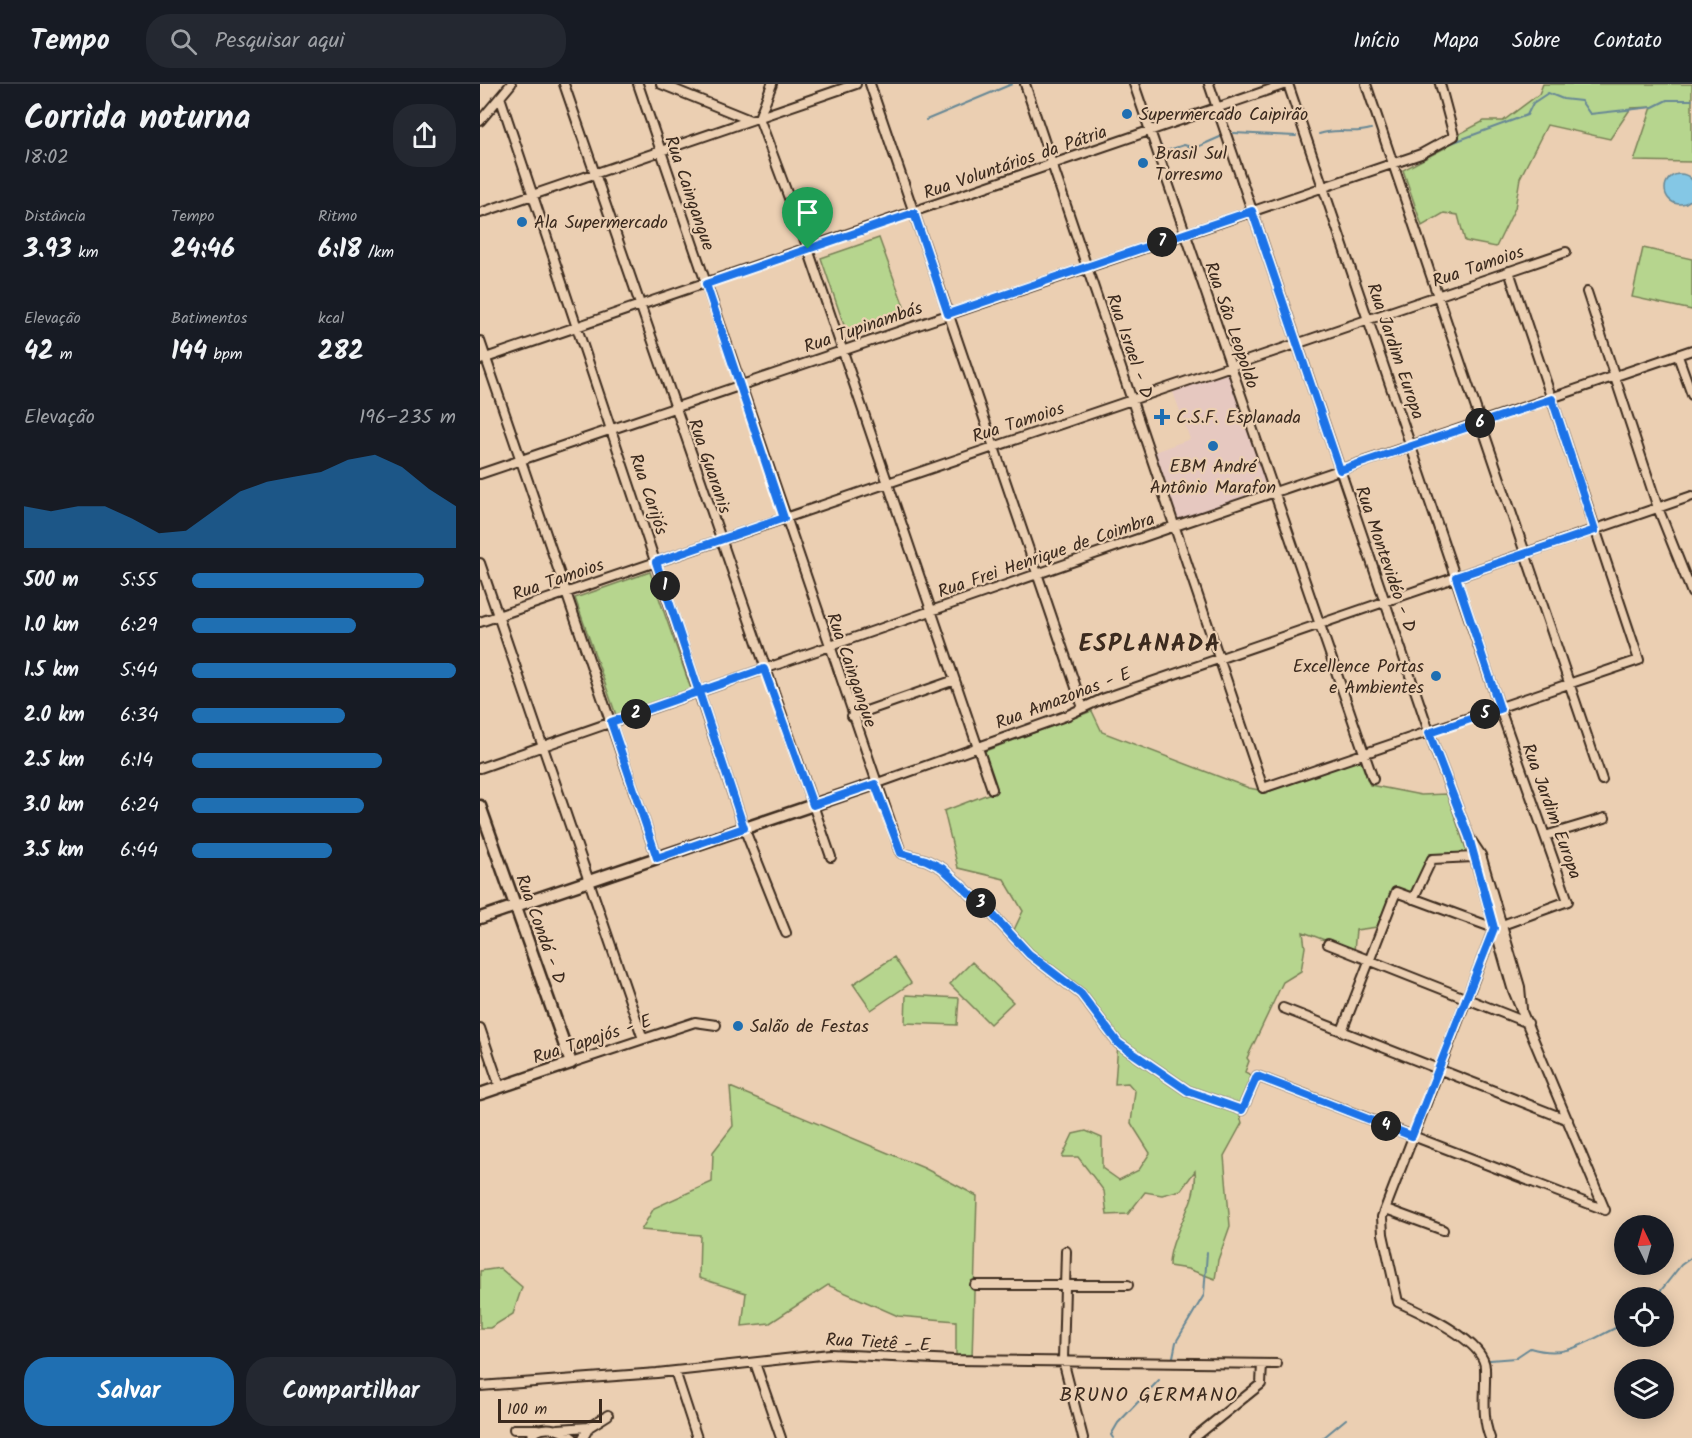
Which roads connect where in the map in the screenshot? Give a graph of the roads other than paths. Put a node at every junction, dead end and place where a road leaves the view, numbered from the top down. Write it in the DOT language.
graph roads {
  1 [pos="511,84"];
  2 [pos="564,84"];
  3 [pos="638,84"];
  4 [pos="661,84"];
  5 [pos="772,84"];
  6 [pos="856,84"];
  7 [pos="870,84"];
  8 [pos="1025,84"];
  9 [pos="1134,84"];
  10 [pos="1209,84"];
  11 [pos="1287,84"];
  12 [pos="1366,84"];
  13 [pos="1440,84"];
  14 [pos="500,97"];
  15 [pos="1217,108"];
  16 [pos="759,117"];
  17 [pos="480,120"];
  18 [pos="750,120"];
  19 [pos="1150,131"];
  20 [pos="660,151"];
  21 [pos="1393,163"];
  22 [pos="1053,165"];
  23 [pos="594,174"];
  24 [pos="1324,187"];
  25 [pos="533,195"];
  26 [pos="1252,211"];
  27 [pos="480,213"];
  28 [pos="914,213"];
  29 [pos="1185,234"];
  30 [pos="808,249"];
  31 [pos="1566,252"];
  32 [pos="1087,267"];
  33 [pos="1509,271"];
  34 [pos="706,284"];
  35 [pos="1587,292"];
  36 [pos="1438,296"];
  37 [pos="640,306"];
  38 [pos="948,314"];
  39 [pos="1369,319"];
  40 [pos="577,327"];
  41 [pos="480,342"];
  42 [pos="1297,344"];
  43 [pos="842,350"];
  44 [pos="1692,350"];
  45 [pos="1678,356"];
  46 [pos="483,359"];
  47 [pos="1231,367"];
  48 [pos="1616,377"];
  49 [pos="740,385"];
  50 [pos="1692,395"];
  51 [pos="1552,399"];
  52 [pos="1133,400"];
  53 [pos="675,407"];
  54 [pos="1481,423"];
  55 [pos="611,429"];
  56 [pos="993,446"];
  57 [pos="1412,446"];
  58 [pos="520,459"];
  59 [pos="1340,470"];
  60 [pos="480,474"];
  61 [pos="888,482"];
  62 [pos="1274,493"];
  63 [pos="1692,496"];
  64 [pos="1658,508"];
  65 [pos="784,518"];
  66 [pos="1175,526"];
  67 [pos="1595,530"];
  68 [pos="720,540"];
  69 [pos="1525,553"];
  70 [pos="656,562"];
  71 [pos="480,563"];
  72 [pos="1037,574"];
  73 [pos="1456,577"];
  74 [pos="566,592"];
  75 [pos="1691,594"];
  76 [pos="1384,602"];
  77 [pos="932,611"];
  78 [pos="498,616"];
  79 [pos="480,622"];
  80 [pos="1319,624"];
  81 [pos="829,646"];
  82 [pos="1220,658"];
  83 [pos="764,669"];
  84 [pos="955,680"];
  85 [pos="1570,685"];
  86 [pos="700,692"];
  87 [pos="1083,708"];
  88 [pos="1500,709"];
  89 [pos="852,716"];
  90 [pos="611,722"];
  91 [pos="1429,733"];
  92 [pos="543,746"];
  93 [pos="978,747"];
  94 [pos="1364,755"];
  95 [pos="480,768"];
  96 [pos="1373,779"];
  97 [pos="1602,780"];
  98 [pos="875,784"];
  99 [pos="992,789"];
  100 [pos="813,805"];
  101 [pos="480,806"];
  102 [pos="1605,818"];
  103 [pos="744,828"];
  104 [pos="1545,836"];
  105 [pos="1469,837"];
  106 [pos="831,856"];
  107 [pos="1473,857"];
  108 [pos="657,858"];
  109 [pos="589,881"];
  110 [pos="1413,898"];
  111 [pos="515,906"];
  112 [pos="480,918"];
  113 [pos="1497,926"];
  114 [pos="786,933"];
  115 [pos="1328,944"];
  116 [pos="1370,961"];
  117 [pos="1466,998"];
  118 [pos="1283,1008"];
  119 [pos="1528,1023"];
  120 [pos="716,1025"];
  121 [pos="480,1028"];
  122 [pos="1342,1031"];
  123 [pos="643,1039"];
  124 [pos="571,1063"];
  125 [pos="1438,1069"];
  126 [pos="500,1087"];
  127 [pos="480,1094"];
  128 [pos="1568,1120"];
  129 [pos="1412,1136"];
  130 [pos="1384,1213"];
  131 [pos="1443,1230"];
  132 [pos="1066,1251"];
  133 [pos="975,1285"];
  134 [pos="1128,1285"];
  135 [pos="1065,1286"];
  136 [pos="1064,1360"];
  137 [pos="755,1363"];
  138 [pos="1262,1364"];
  139 [pos="1277,1364"];
  140 [pos="675,1371"];
  141 [pos="480,1386"];
  142 [pos="608,1415"];
  143 [pos="590,1427"];
  144 [pos="541,1429"];
  145 [pos="558,1429"];
  146 [pos="520,1438"];
  147 [pos="530,1438"];
  148 [pos="573,1438"];
  149 [pos="583,1438"];
  150 [pos="697,1438"];
  151 [pos="781,1438"];
  152 [pos="1083,1438"];
  153 [pos="1194,1438"];
  154 [pos="1490,1438"];
  1 -- 14 [label="street"];
  2 -- 23 [label="street, Rua Guaranis"];
  3 -- 20 [label="street, Rua Caingangue"];
  4 -- 18 [label="street"];
  5 -- 16 [label="street"];
  6 -- 16 [label="street"];
  7 -- 28 [label="street"];
  8 -- 22 [label="street, Rua Israel - D"];
  9 -- 19 [label="street, Rua São Leopoldo"];
  10 -- 15 [label="street, Rua Montevidéo - D"];
  11 -- 15 [label="street, Rua Voluntários da Pátria"];
  11 -- 24 [label="street, Rua Jardim Europa"];
  12 -- 21 [label="street"];
  13 -- 21 [label="street, Rua Tupinambás"];
  14 -- 17 [label="street"];
  14 -- 25 [label="street, Rua Carijós"];
  15 -- 19 [label="street, Rua Voluntários da Pátria"];
  15 -- 26 [label="street, Rua Montevidéo - D"];
  16 -- 18 [label="street"];
  16 -- 30 [label="street"];
  18 -- 20 [label="street"];
  19 -- 22 [label="street, Rua Voluntários da Pátria"];
  19 -- 29 [label="street, Rua São Leopoldo"];
  20 -- 23 [label="street"];
  20 -- 34 [label="street, Rua Caingangue"];
  21 -- 24 [label="street, Rua Tupinambás"];
  21 -- 36 [label="street"];
  22 -- 28 [label="street, Rua Voluntários da Pátria"];
  22 -- 32 [label="street, Rua Israel - D"];
  23 -- 25 [label="street"];
  23 -- 37 [label="street, Rua Guaranis"];
  24 -- 26 [label="street, Rua Tupinambás"];
  24 -- 39 [label="street, Rua Jardim Europa"];
  25 -- 27 [label="street"];
  25 -- 40 [label="street, Rua Carijós"];
  26 -- 29 [label="street, Rua Tupinambás"];
  26 -- 42 [label="street, Rua Montevidéo - D"];
  28 -- 30 [label="street, Rua Voluntários da Pátria"];
  28 -- 38 [label="street"];
  29 -- 32 [label="street, Rua Tupinambás"];
  29 -- 47 [label="street, Rua São Leopoldo"];
  30 -- 34 [label="street, Rua Voluntários da Pátria"];
  30 -- 43 [label="street"];
  31 -- 33 [label="street, Rua Tamoios"];
  32 -- 38 [label="street, Rua Tupinambás"];
  32 -- 52 [label="street, Rua Israel - D"];
  33 -- 36 [label="street, Rua Tamoios"];
  33 -- 51 [label="street"];
  34 -- 37 [label="street, Rua Voluntários da Pátria"];
  34 -- 49 [label="street, Rua Caingangue"];
  35 -- 48 [label="street"];
  36 -- 39 [label="street, Rua Tamoios"];
  36 -- 54 [label="street"];
  37 -- 40 [label="street, Rua Voluntários da Pátria"];
  37 -- 53 [label="street, Rua Guaranis"];
  38 -- 43 [label="street, Rua Tupinambás"];
  38 -- 56 [label="street"];
  39 -- 42 [label="street, Rua Tamoios"];
  39 -- 57 [label="street, Rua Jardim Europa"];
  40 -- 46 [label="street, Rua Voluntários da Pátria"];
  40 -- 55 [label="street, Rua Carijós"];
  41 -- 46 [label="street"];
  42 -- 47 [label="street, Rua Tamoios"];
  42 -- 59 [label="street, Rua Montevidéo - D"];
  43 -- 49 [label="street, Rua Tupinambás"];
  43 -- 61 [label="street"];
  44 -- 45 [label="street, Rua Frei Henrique de Coimbra"];
  45 -- 48 [label="street, Rua Frei Henrique de Coimbra"];
  45 -- 50 [label="street"];
  46 -- 58 [label="street"];
  47 -- 52 [label="street, Rua Tamoios"];
  47 -- 62 [label="street, Rua São Leopoldo"];
  48 -- 51 [label="street, Rua Frei Henrique de Coimbra"];
  48 -- 64 [label="street"];
  49 -- 53 [label="street, Rua Tupinambás"];
  49 -- 65 [label="street, Rua Caingangue"];
  51 -- 54 [label="street, Rua Frei Henrique de Coimbra"];
  51 -- 67 [label="street"];
  52 -- 56 [label="street, Rua Tamoios"];
  52 -- 66 [label="street, Rua Israel - D"];
  53 -- 55 [label="street, Rua Tupinambás"];
  53 -- 68 [label="street, Rua Guaranis"];
  54 -- 57 [label="street, Rua Frei Henrique de Coimbra"];
  54 -- 69 [label="street"];
  55 -- 58 [label="street, Rua Tupinambás"];
  55 -- 70 [label="street, Rua Carijós"];
  56 -- 61 [label="street, Rua Tamoios"];
  56 -- 72 [label="street"];
  57 -- 59 [label="street, Rua Frei Henrique de Coimbra"];
  57 -- 73 [label="street, Rua Jardim Europa"];
  58 -- 60 [label="street, Rua Tupinambás"];
  58 -- 74 [label="street"];
  59 -- 62 [label="street, Rua Frei Henrique de Coimbra"];
  59 -- 76 [label="street, Rua Montevidéo - D"];
  61 -- 65 [label="street, Rua Tamoios"];
  61 -- 77 [label="street"];
  62 -- 66 [label="street, Rua Frei Henrique de Coimbra"];
  62 -- 80 [label="street, Rua São Leopoldo"];
  63 -- 64 [label="street, Rua Amazonas - E"];
  64 -- 67 [label="street, Rua Amazonas - E"];
  64 -- 75 [label="street"];
  65 -- 68 [label="street, Rua Tamoios"];
  65 -- 81 [label="street, Rua Caingangue"];
  66 -- 72 [label="street, Rua Frei Henrique de Coimbra"];
  66 -- 82 [label="street, Rua Israel - D"];
  67 -- 69 [label="street, Rua Amazonas - E"];
  67 -- 85 [label="street"];
  68 -- 70 [label="street, Rua Tamoios"];
  68 -- 83 [label="street, Rua Guaranis"];
  69 -- 73 [label="street, Rua Amazonas - E"];
  69 -- 85 [label="street"];
  70 -- 74 [label="street, Rua Tamoios"];
  70 -- 86 [label="street, Rua Carijós"];
  71 -- 78 [label="street"];
  72 -- 77 [label="street, Rua Frei Henrique de Coimbra"];
  72 -- 87 [label="street"];
  73 -- 76 [label="street, Rua Amazonas - E"];
  73 -- 88 [label="street, Rua Jardim Europa"];
  74 -- 78 [label="street, Rua Tamoios"];
  74 -- 90 [label="street"];
  76 -- 80 [label="street, Rua Amazonas - E"];
  76 -- 91 [label="street, Rua Montevidéo - D"];
  77 -- 81 [label="street, Rua Frei Henrique de Coimbra"];
  77 -- 84 [label="street"];
  78 -- 79 [label="street, Rua Tamoios"];
  78 -- 92 [label="street"];
  80 -- 82 [label="street, Rua Amazonas - E"];
  80 -- 94 [label="street, Rua São Leopoldo"];
  81 -- 83 [label="street, Rua Frei Henrique de Coimbra"];
  81 -- 89 [label="street, Rua Caingangue"];
  82 -- 87 [label="street, Rua Amazonas - E"];
  82 -- 94 [label="street, Rua Israel - D"];
  83 -- 86 [label="street, Rua Frei Henrique de Coimbra"];
  83 -- 100 [label="street, Rua Guaranis"];
  84 -- 89 [label="street"];
  84 -- 93 [label="street"];
  85 -- 88 [label="street"];
  85 -- 97 [label="street"];
  86 -- 90 [label="street, Rua Frei Henrique de Coimbra"];
  86 -- 103 [label="street, Rua Carijós"];
  87 -- 93 [label="street, Rua Amazonas - E"];
  88 -- 91 [label="street"];
  88 -- 104 [label="street, Rua Jardim Europa"];
  89 -- 98 [label="street, Rua Caingangue"];
  90 -- 92 [label="street, Rua Frei Henrique de Coimbra"];
  90 -- 108 [label="street"];
  91 -- 94 [label="street"];
  91 -- 105 [label="street, Rua Montevidéo - D"];
  92 -- 95 [label="street, Rua Frei Henrique de Coimbra"];
  92 -- 109 [label="street"];
  93 -- 98 [label="street, Rua Amazonas - E"];
  93 -- 99 [label="street"];
  94 -- 96 [label="street, Rua São Leopoldo"];
  98 -- 100 [label="street, Rua Amazonas - E"];
  98 -- 129 [label="street, Rua Caingangue"];
  100 -- 103 [label="street, Rua Amazonas - E"];
  100 -- 106 [label="street, Rua Guaranis"];
  101 -- 111 [label="street, Rua Condá - D"];
  102 -- 104 [label="street"];
  103 -- 108 [label="street, Rua Amazonas - E"];
  103 -- 114 [label="street, Rua Carijós"];
  104 -- 113 [label="street, Rua Jardim Europa"];
  105 -- 107 [label="street, Rua Montevidéo - D"];
  105 -- 113 [label="street, Rua Montevidéo - D"];
  107 -- 110 [label="street"];
  107 -- 113 [label="street, Rua Montevidéo - D"];
  108 -- 109 [label="street, Rua Amazonas - E"];
  109 -- 111 [label="street, Rua Amazonas - E"];
  109 -- 123 [label="street"];
  110 -- 113 [label="street"];
  110 -- 116 [label="street"];
  111 -- 112 [label="street, Rua Amazonas - E"];
  111 -- 124 [label="street, Rua Condá - D"];
  113 -- 117 [label="street"];
  113 -- 119 [label="street, Rua Montevidéo - D"];
  115 -- 116 [label="street"];
  116 -- 117 [label="street"];
  116 -- 122 [label="street"];
  117 -- 119 [label="street"];
  117 -- 125 [label="street"];
  118 -- 122 [label="street"];
  119 -- 128 [label="street, Rua Montevidéo - D"];
  120 -- 123 [label="street, Rua Tapajós - E"];
  121 -- 126 [label="street"];
  122 -- 125 [label="street"];
  123 -- 124 [label="street, Rua Tapajós - E"];
  124 -- 126 [label="street, Rua Tapajós - E"];
  125 -- 128 [label="street"];
  125 -- 129 [label="street"];
  126 -- 127 [label="street, Rua Tapajós - E"];
  128 -- 129 [label="street, Rua Montevidéo - D"];
  129 -- 130 [label="street"];
  130 -- 131 [label="street"];
  130 -- 154 [label="street"];
  132 -- 135 [label="street"];
  133 -- 135 [label="street"];
  134 -- 135 [label="street"];
  135 -- 136 [label="street"];
  136 -- 137 [label="street, Rua Tietê - E"];
  136 -- 138 [label="street, Rua Tietê - E"];
  136 -- 152 [label="street"];
  137 -- 140 [label="street, Rua Tietê - E"];
  137 -- 151 [label="street"];
  138 -- 139 [label="street, Rua Tietê - E"];
  138 -- 153 [label="street"];
  140 -- 141 [label="street, Rua Tietê - E"];
  140 -- 150 [label="street"];
  142 -- 143 [label="street"];
  143 -- 145 [label="street"];
  143 -- 149 [label="street"];
  144 -- 145 [label="street"];
  144 -- 146 [label="street"];
  144 -- 147 [label="street"];
  145 -- 148 [label="street"];
}
